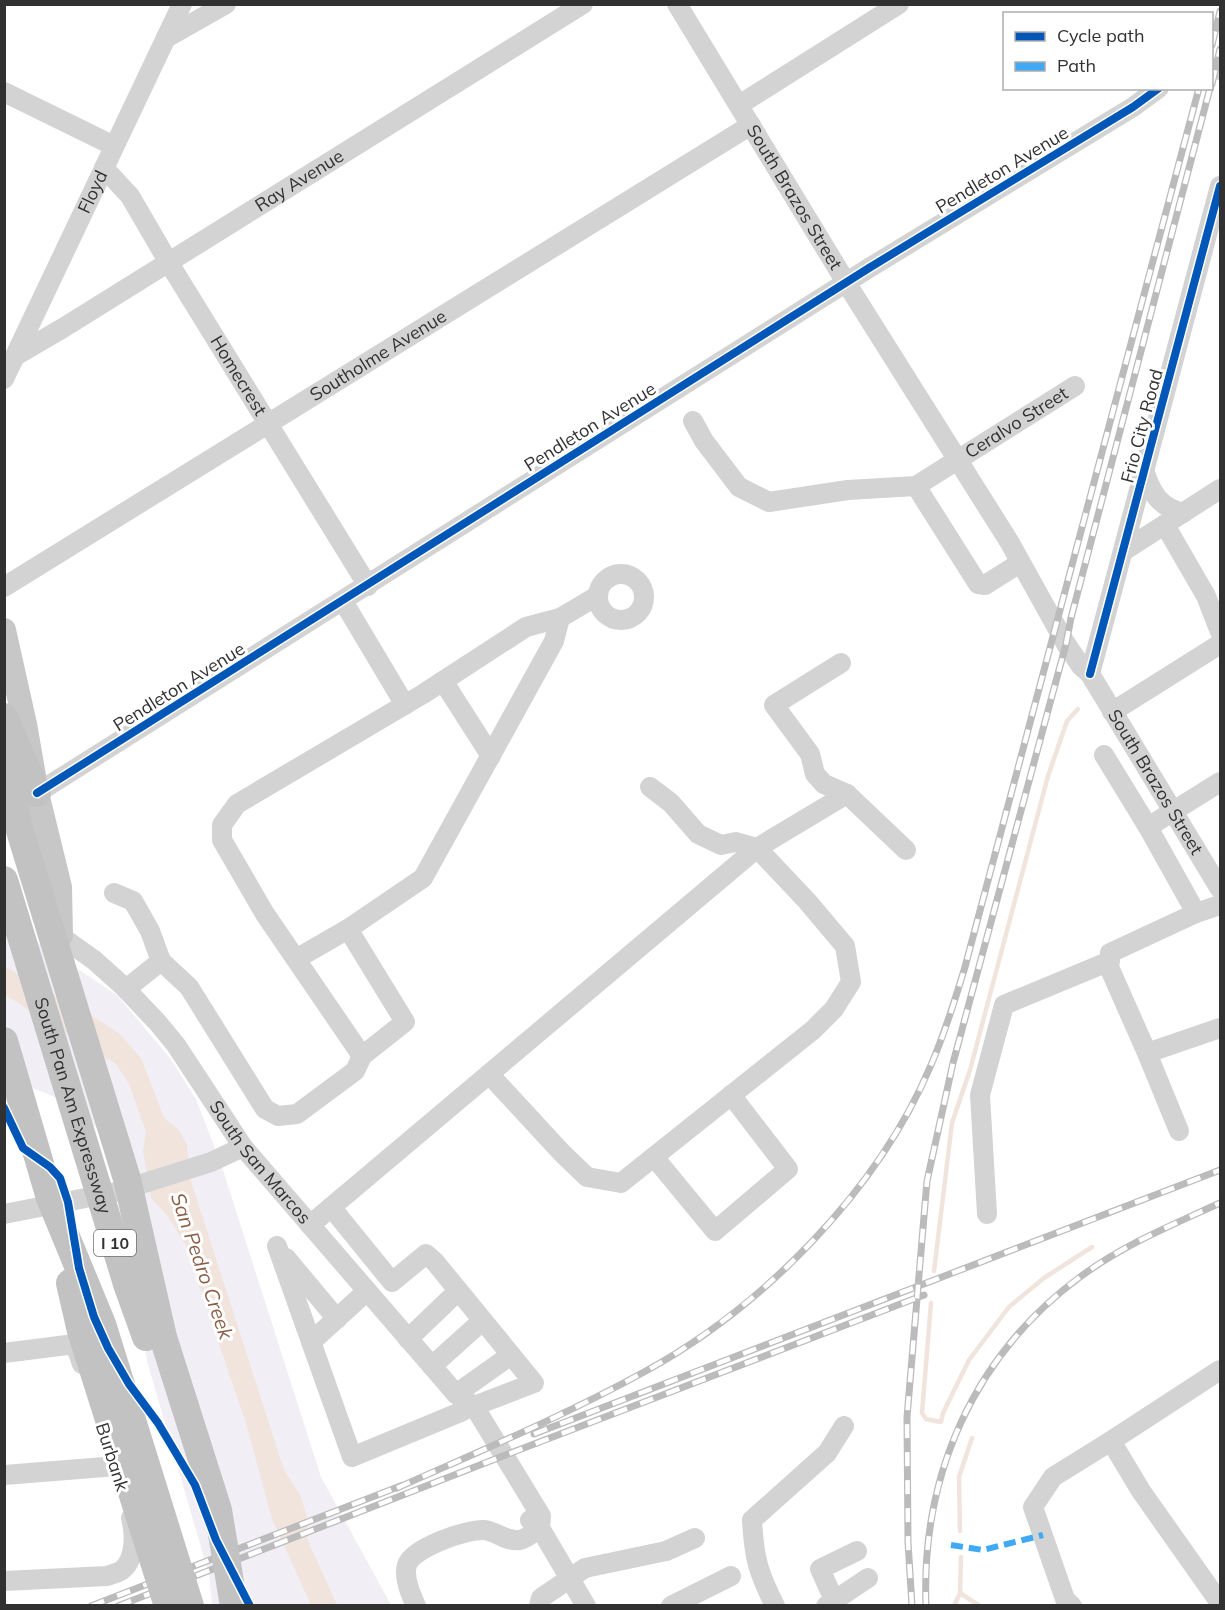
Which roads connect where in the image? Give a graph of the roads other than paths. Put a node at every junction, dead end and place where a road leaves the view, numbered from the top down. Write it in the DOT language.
graph roads {
  1 [pos="182,4"];
  2 [pos="226,4"];
  3 [pos="583,4"];
  4 [pos="677,4"];
  5 [pos="899,4"];
  6 [pos="166,38"];
  7 [pos="1156,90"];
  8 [pos="1172,90"];
  9 [pos="4,92"];
  10 [pos="739,105"];
  11 [pos="1133,107"];
  12 [pos="751,125"];
  13 [pos="114,146"];
  14 [pos="104,168"];
  15 [pos="1221,186"];
  16 [pos="169,263"];
  17 [pos="847,284"];
  18 [pos="15,356"];
  19 [pos="4,379"];
  20 [pos="1076,386"];
  21 [pos="693,420"];
  22 [pos="267,423"];
  23 [pos="958,461"];
  24 [pos="1145,473"];
  25 [pos="916,486"];
  26 [pos="1221,489"];
  27 [pos="1183,513"];
  28 [pos="1165,525"];
  29 [pos="1010,543"];
  30 [pos="1125,550"];
  31 [pos="1020,563"];
  32 [pos="368,586"];
  33 [pos="4,587"];
  34 [pos="597,596"];
  35 [pos="343,601"];
  36 [pos="560,618"];
  37 [pos="4,630"];
  38 [pos="1221,632"];
  39 [pos="1221,644"];
  40 [pos="842,663"];
  41 [pos="1090,674"];
  42 [pos="443,681"];
  43 [pos="405,705"];
  44 [pos="1112,712"];
  45 [pos="4,717"];
  46 [pos="1104,754"];
  47 [pos="490,756"];
  48 [pos="4,763"];
  49 [pos="1221,782"];
  50 [pos="650,787"];
  51 [pos="37,793"];
  52 [pos="847,794"];
  53 [pos="1173,812"];
  54 [pos="1148,827"];
  55 [pos="757,848"];
  56 [pos="906,850"];
  57 [pos="4,880"];
  58 [pos="1221,889"];
  59 [pos="114,893"];
  60 [pos="4,898"];
  61 [pos="1221,905"];
  62 [pos="1196,913"];
  63 [pos="348,929"];
  64 [pos="61,936"];
  65 [pos="296,959"];
  66 [pos="161,961"];
  67 [pos="1110,961"];
  68 [pos="126,989"];
  69 [pos="1221,1028"];
  70 [pos="4,1041"];
  71 [pos="1147,1053"];
  72 [pos="362,1056"];
  73 [pos="489,1074"];
  74 [pos="731,1095"];
  75 [pos="4,1101"];
  76 [pos="1179,1131"];
  77 [pos="234,1152"];
  78 [pos="654,1157"];
  79 [pos="48,1190"];
  80 [pos="331,1207"];
  81 [pos="4,1214"];
  82 [pos="987,1214"];
  83 [pos="310,1225"];
  84 [pos="367,1291"];
  85 [pos="458,1291"];
  86 [pos="337,1319"];
  87 [pos="483,1321"];
  88 [pos="408,1339"];
  89 [pos="311,1342"];
  90 [pos="4,1353"];
  91 [pos="511,1355"];
  92 [pos="432,1366"];
  93 [pos="1221,1370"];
  94 [pos="464,1404"];
  95 [pos="844,1426"];
  96 [pos="1111,1441"];
  97 [pos="117,1466"];
  98 [pos="4,1475"];
  99 [pos="133,1494"];
  100 [pos="540,1528"];
  101 [pos="695,1538"];
  102 [pos="857,1551"];
  103 [pos="731,1576"];
  104 [pos="868,1578"];
  105 [pos="570,1579"];
  106 [pos="4,1581"];
  107 [pos="1219,1597"];
  108 [pos="830,1603"];
  109 [pos="160,1605"];
  110 [pos="168,1605"];
  111 [pos="190,1605"];
  112 [pos="232,1605"];
  113 [pos="416,1605"];
  114 [pos="539,1605"];
  115 [pos="586,1605"];
  116 [pos="670,1605"];
  117 [pos="776,1605"];
  118 [pos="1072,1605"];
  1 -- 6 [label="street, Floyd"];
  2 -- 6 [label="street"];
  3 -- 16 [label="street, Ray Avenue"];
  4 -- 10 [label="street, South Brazos Street"];
  5 -- 10 [label="street"];
  6 -- 13 [label="street, Floyd"];
  7 -- 11 [label="street, Pendleton Avenue"];
  8 -- 11 [label="street, Pendleton Avenue"];
  9 -- 13 [label="street"];
  10 -- 12 [label="street, South Brazos Street"];
  11 -- 17 [label="street, Pendleton Avenue"];
  12 -- 17 [label="street, South Brazos Street"];
  12 -- 22 [label="street, Southolme Avenue"];
  13 -- 14 [label="street, Floyd"];
  14 -- 16 [label="street, Homecrest"];
  14 -- 18 [label="street, Floyd"];
  15 -- 24 [label="street, Frio City Road"];
  16 -- 18 [label="street, Ray Avenue"];
  16 -- 22 [label="street, Homecrest"];
  17 -- 23 [label="street, South Brazos Street"];
  17 -- 32 [label="street, Pendleton Avenue"];
  18 -- 19 [label="street, Floyd"];
  20 -- 23 [label="street, Ceralvo Street"];
  21 -- 25 [label="street"];
  22 -- 32 [label="street, Homecrest"];
  22 -- 33 [label="street, Southolme Avenue"];
  23 -- 25 [label="street, Ceralvo Street"];
  23 -- 29 [label="street, South Brazos Street"];
  24 -- 27 [label="street"];
  24 -- 30 [label="street, Frio City Road"];
  25 -- 31 [label="street"];
  26 -- 27 [label="street"];
  27 -- 28 [label="street"];
  28 -- 30 [label="street"];
  28 -- 38 [label="street"];
  29 -- 31 [label="street, South Brazos Street"];
  29 -- 41 [label="street, South Brazos Street"];
  30 -- 41 [label="street, Frio City Road"];
  31 -- 41 [label="street, South Brazos Street"];
  32 -- 35 [label="street, Pendleton Avenue"];
  34 -- 36 [label="street"];
  35 -- 43 [label="street"];
  35 -- 51 [label="street, Pendleton Avenue"];
  36 -- 42 [label="street"];
  36 -- 47 [label="street"];
  37 -- 51 [label="main road"];
  39 -- 44 [label="street"];
  40 -- 52 [label="street"];
  41 -- 44 [label="street, South Brazos Street"];
  42 -- 43 [label="street"];
  42 -- 47 [label="street"];
  43 -- 65 [label="street"];
  44 -- 53 [label="street, South Brazos Street"];
  45 -- 51 [label="highway"];
  46 -- 54 [label="street"];
  47 -- 63 [label="street"];
  48 -- 112 [label="highway, bridge"];
  49 -- 53 [label="street"];
  50 -- 55 [label="street"];
  51 -- 64 [label="main road"];
  52 -- 55 [label="street"];
  52 -- 56 [label="street"];
  53 -- 54 [label="street"];
  53 -- 58 [label="street, South Brazos Street"];
  54 -- 62 [label="street"];
  55 -- 73 [label="street"];
  55 -- 74 [label="street"];
  57 -- 112 [label="highway, South Pan Am Expressway / I 10, bridge"];
  59 -- 66 [label="street"];
  60 -- 64 [label="street, South San Marcos"];
  61 -- 62 [label="street"];
  62 -- 67 [label="street"];
  63 -- 65 [label="street"];
  63 -- 72 [label="street"];
  64 -- 68 [label="street, South San Marcos"];
  65 -- 72 [label="street"];
  66 -- 68 [label="street"];
  66 -- 72 [label="street"];
  67 -- 71 [label="street"];
  67 -- 82 [label="street"];
  68 -- 77 [label="street, South San Marcos"];
  69 -- 71 [label="street"];
  70 -- 79 [label="highway"];
  71 -- 76 [label="street"];
  73 -- 78 [label="street"];
  73 -- 80 [label="street"];
  74 -- 78 [label="street"];
  74 -- 78 [label="street"];
  75 -- 79 [label="highway"];
  77 -- 81 [label="street"];
  77 -- 83 [label="street, South San Marcos"];
  79 -- 99 [label="highway, bridge"];
  79 -- 111 [label="highway, bridge"];
  80 -- 83 [label="street"];
  80 -- 85 [label="street"];
  83 -- 84 [label="street, South San Marcos"];
  84 -- 86 [label="street"];
  84 -- 88 [label="street, South San Marcos"];
  85 -- 87 [label="street"];
  85 -- 88 [label="street"];
  86 -- 89 [label="street"];
  86 -- 89 [label="street"];
  87 -- 91 [label="street"];
  87 -- 92 [label="street"];
  88 -- 92 [label="street, South San Marcos"];
  89 -- 94 [label="street"];
  90 -- 97 [label="street, Burbank"];
  91 -- 94 [label="street"];
  91 -- 94 [label="street"];
  92 -- 94 [label="street, South San Marcos"];
  93 -- 96 [label="street"];
  94 -- 100 [label="street, South San Marcos"];
  95 -- 117 [label="street"];
  96 -- 107 [label="street"];
  96 -- 118 [label="street"];
  97 -- 98 [label="street"];
  97 -- 106 [label="street, Burbank"];
  99 -- 109 [label="highway, bridge"];
  99 -- 110 [label="highway, bridge"];
  100 -- 105 [label="street, South San Marcos"];
  100 -- 113 [label="street"];
  101 -- 105 [label="street"];
  102 -- 108 [label="street"];
  103 -- 116 [label="street"];
  104 -- 108 [label="street"];
  105 -- 114 [label="street"];
  105 -- 115 [label="street, South San Marcos"];
}
